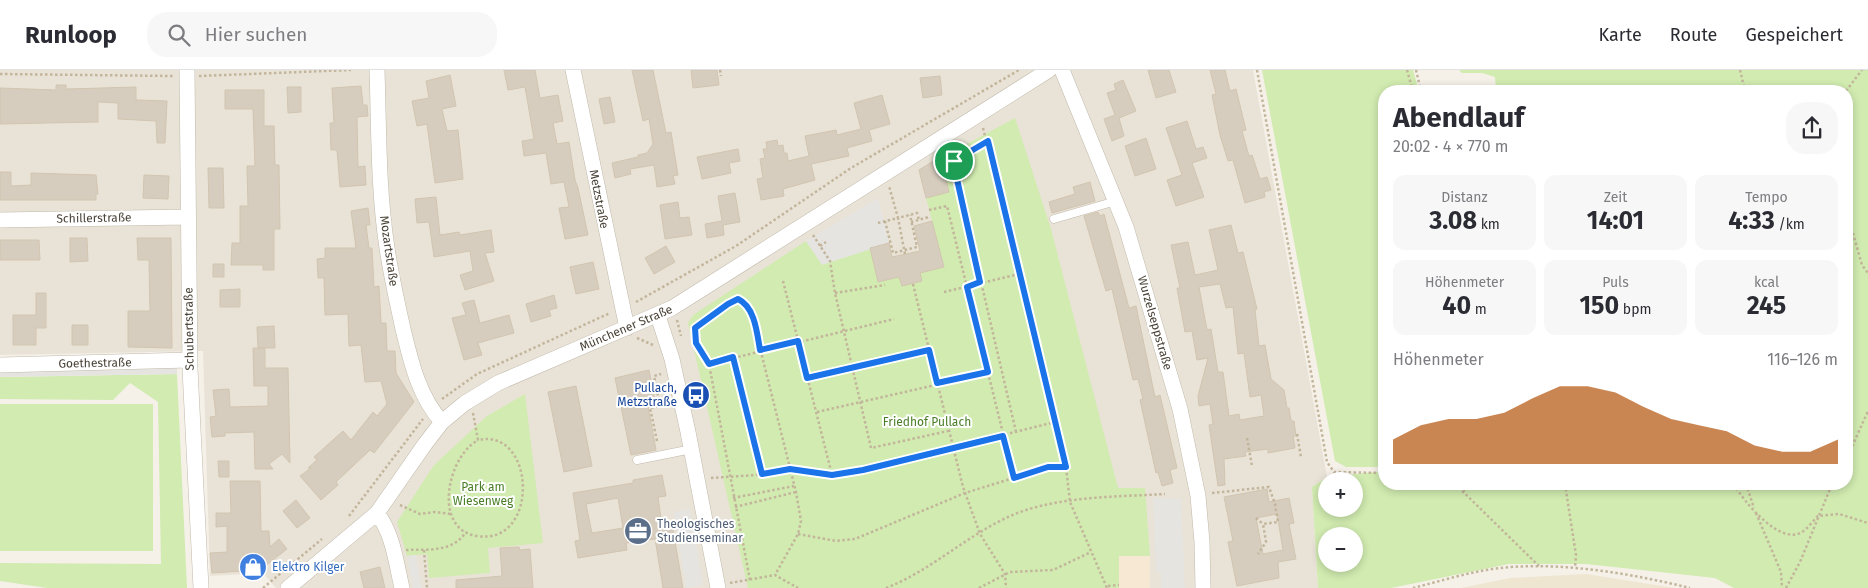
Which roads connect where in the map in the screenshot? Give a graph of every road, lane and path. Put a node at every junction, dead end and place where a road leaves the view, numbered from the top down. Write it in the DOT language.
graph roads {
  1 [pos="188,70"];
  2 [pos="376,70"];
  3 [pos="573,70"];
  4 [pos="720,70"];
  5 [pos="1048,70"];
  6 [pos="1062,70"];
  7 [pos="1257,70"];
  8 [pos="1407,70"];
  9 [pos="1416,70"];
  10 [pos="1740,70"];
  11 [pos="1862,70"];
  12 [pos="721,76"];
  13 [pos="1411,85"];
  14 [pos="1420,85"];
  15 [pos="1744,85"];
  16 [pos="1851,85"];
  17 [pos="981,124"];
  18 [pos="988,141"];
  19 [pos="888,184"];
  20 [pos="1116,201"];
  21 [pos="929,210"];
  22 [pos="910,215"];
  23 [pos="188,217"];
  24 [pos="928,217"];
  25 [pos="898,218"];
  26 [pos="1054,219"];
  27 [pos="0,220"];
  28 [pos="919,220"];
  29 [pos="885,221"];
  30 [pos="911,222"];
  31 [pos="878,223"];
  32 [pos="811,232"];
  33 [pos="1853,233"];
  34 [pos="826,242"];
  35 [pos="820,246"];
  36 [pos="904,250"];
  37 [pos="905,254"];
  38 [pos="1868,273"];
  39 [pos="1019,274"];
  40 [pos="783,281"];
  41 [pos="980,282"];
  42 [pos="913,284"];
  43 [pos="885,285"];
  44 [pos="967,287"];
  45 [pos="944,292"];
  46 [pos="835,293"];
  47 [pos="658,316"];
  48 [pos="894,319"];
  49 [pos="627,328"];
  50 [pos="844,330"];
  51 [pos="798,341"];
  52 [pos="760,350"];
  53 [pos="929,350"];
  54 [pos="733,357"];
  55 [pos="189,360"];
  56 [pos="709,364"];
  57 [pos="0,365"];
  58 [pos="852,368"];
  59 [pos="675,370"];
  60 [pos="988,372"];
  61 [pos="807,378"];
  62 [pos="937,383"];
  63 [pos="861,402"];
  64 [pos="479,409"];
  65 [pos="1868,411"];
  66 [pos="816,412"];
  67 [pos="473,413"];
  68 [pos="466,419"];
  69 [pos="442,422"];
  70 [pos="1055,422"];
  71 [pos="948,431"];
  72 [pos="1016,432"];
  73 [pos="1297,434"];
  74 [pos="1003,436"];
  75 [pos="1247,438"];
  76 [pos="478,440"];
  77 [pos="656,441"];
  78 [pos="1853,444"];
  79 [pos="952,448"];
  80 [pos="692,449"];
  81 [pos="1301,457"];
  82 [pos="637,460"];
  83 [pos="1252,466"];
  84 [pos="1066,467"];
  85 [pos="790,469"];
  86 [pos="1378,473"];
  87 [pos="762,474"];
  88 [pos="832,475"];
  89 [pos="729,477"];
  90 [pos="711,478"];
  91 [pos="1014,478"];
  92 [pos="794,486"];
  93 [pos="1566,490"];
  94 [pos="1739,490"];
  95 [pos="1748,490"];
  96 [pos="1829,490"];
  97 [pos="1464,491"];
  98 [pos="796,492"];
  99 [pos="965,494"];
  100 [pos="1165,494"];
  101 [pos="1198,496"];
  102 [pos="733,498"];
  103 [pos="1070,502"];
  104 [pos="398,503"];
  105 [pos="735,507"];
  106 [pos="1756,512"];
  107 [pos="376,513"];
  108 [pos="451,514"];
  109 [pos="1818,516"];
  110 [pos="1256,518"];
  111 [pos="1868,523"];
  112 [pos="1263,524"];
  113 [pos="466,532"];
  114 [pos="798,534"];
  115 [pos="980,534"];
  116 [pos="424,550"];
  117 [pos="394,551"];
  118 [pos="1092,552"];
  119 [pos="1258,554"];
  120 [pos="1539,566"];
  121 [pos="1576,568"];
  122 [pos="1005,574"];
  123 [pos="774,575"];
  124 [pos="750,580"];
  125 [pos="788,582"];
  126 [pos="723,585"];
  127 [pos="1119,585"];
  128 [pos="1108,587"];
  129 [pos="201,588"];
  130 [pos="288,588"];
  131 [pos="402,588"];
  132 [pos="427,588"];
  133 [pos="790,588"];
  134 [pos="798,588"];
  135 [pos="886,588"];
  136 [pos="979,588"];
  137 [pos="1006,588"];
  138 [pos="1203,588"];
  139 [pos="1413,588"];
  140 [pos="1690,588"];
  141 [pos="1784,588"];
  1 -- 23 [label="street, Schubertstraße"];
  2 -- 69 [label="street, Mozartstraße"];
  3 -- 49 [label="street, Metzstraße"];
  4 -- 12 [label="path"];
  5 -- 47 [label="street, Münchener Straße"];
  6 -- 20 [label="street, Wurzelseppstraße"];
  7 -- 86 [label="path"];
  8 -- 13 [label="path"];
  9 -- 14 [label="path"];
  10 -- 15 [label="path"];
  11 -- 16 [label="path"];
  17 -- 18 [label="path"];
  18 -- 39 [label="path"];
  18 -- 41 [label="path"];
  19 -- 25 [label="path"];
  20 -- 26 [label="lane"];
  20 -- 101 [label="street, Wurzelseppstraße"];
  21 -- 44 [label="path"];
  22 -- 25 [label="path"];
  22 -- 28 [label="path"];
  22 -- 30 [label="path"];
  23 -- 27 [label="street, Schillerstraße"];
  23 -- 55 [label="street, Schubertstraße"];
  24 -- 28 [label="path"];
  25 -- 29 [label="path"];
  25 -- 36 [label="path"];
  28 -- 30 [label="path"];
  29 -- 31 [label="path"];
  29 -- 36 [label="path"];
  30 -- 36 [label="path"];
  32 -- 35 [label="path"];
  33 -- 38 [label="path"];
  34 -- 35 [label="path"];
  35 -- 46 [label="path"];
  36 -- 37 [label="path"];
  39 -- 41 [label="path"];
  39 -- 70 [label="path"];
  40 -- 51 [label="path"];
  41 -- 44 [label="path"];
  41 -- 72 [label="path"];
  42 -- 53 [label="path"];
  43 -- 46 [label="path"];
  44 -- 45 [label="path"];
  44 -- 60 [label="path"];
  46 -- 50 [label="path"];
  47 -- 49 [label="street, Münchener Straße"];
  47 -- 59 [label="street"];
  48 -- 50 [label="path"];
  49 -- 69 [label="street, Münchener Straße"];
  50 -- 51 [label="path"];
  50 -- 58 [label="path"];
  51 -- 52 [label="path"];
  51 -- 61 [label="path"];
  52 -- 54 [label="path"];
  52 -- 56 [label="path"];
  52 -- 85 [label="path"];
  53 -- 58 [label="path"];
  53 -- 62 [label="path"];
  54 -- 56 [label="path"];
  54 -- 87 [label="path"];
  55 -- 57 [label="street, Goethestraße"];
  55 -- 129 [label="street, Schubertstraße"];
  56 -- 89 [label="path"];
  58 -- 61 [label="path"];
  58 -- 63 [label="path"];
  59 -- 77 [label="path"];
  59 -- 80 [label="street"];
  60 -- 62 [label="path"];
  60 -- 74 [label="path"];
  61 -- 66 [label="path"];
  62 -- 63 [label="path"];
  62 -- 71 [label="path"];
  63 -- 66 [label="path"];
  63 -- 71 [label="path"];
  64 -- 67 [label="path"];
  65 -- 78 [label="path"];
  66 -- 88 [label="path"];
  67 -- 68 [label="path"];
  67 -- 76 [label="path"];
  69 -- 107 [label="street, Münchener Straße"];
  70 -- 72 [label="path"];
  70 -- 84 [label="path"];
  71 -- 79 [label="path"];
  72 -- 74 [label="path"];
  73 -- 81 [label="path"];
  74 -- 79 [label="path"];
  74 -- 91 [label="path"];
  75 -- 83 [label="path"];
  76 -- 108 [label="path"];
  76 -- 113 [label="path"];
  79 -- 88 [label="path"];
  79 -- 99 [label="path"];
  80 -- 82 [label="lane"];
  80 -- 126 [label="street"];
  84 -- 91 [label="path"];
  84 -- 103 [label="path"];
  85 -- 87 [label="path"];
  85 -- 88 [label="path"];
  85 -- 92 [label="path"];
  87 -- 89 [label="path"];
  89 -- 90 [label="path"];
  89 -- 102 [label="path"];
  91 -- 99 [label="path"];
  92 -- 98 [label="path"];
  92 -- 102 [label="path"];
  93 -- 121 [label="path"];
  94 -- 106 [label="path"];
  95 -- 106 [label="path"];
  96 -- 109 [label="path"];
  97 -- 120 [label="path"];
  98 -- 105 [label="path"];
  98 -- 114 [label="path"];
  99 -- 114 [label="path"];
  99 -- 115 [label="path"];
  100 -- 103 [label="path"];
  101 -- 112 [label="path"];
  101 -- 138 [label="street, Wurzelseppstraße"];
  102 -- 105 [label="path"];
  103 -- 115 [label="path"];
  103 -- 118 [label="path"];
  104 -- 108 [label="path"];
  105 -- 124 [label="path"];
  106 -- 109 [label="path"];
  106 -- 141 [label="path"];
  107 -- 117 [label="street"];
  107 -- 130 [label="street, Münchener Straße"];
  108 -- 113 [label="path"];
  109 -- 111 [label="path"];
  109 -- 141 [label="path"];
  110 -- 112 [label="path"];
  112 -- 119 [label="path"];
  113 -- 116 [label="path"];
  114 -- 123 [label="path"];
  115 -- 122 [label="path"];
  115 -- 135 [label="path"];
  116 -- 117 [label="path"];
  116 -- 132 [label="path"];
  117 -- 131 [label="street"];
  118 -- 122 [label="path"];
  118 -- 128 [label="path"];
  120 -- 121 [label="path"];
  120 -- 139 [label="path"];
  121 -- 140 [label="path"];
  122 -- 136 [label="path"];
  122 -- 137 [label="path"];
  123 -- 124 [label="path"];
  123 -- 125 [label="path"];
  124 -- 126 [label="path"];
  125 -- 133 [label="path"];
  125 -- 134 [label="path"];
  127 -- 128 [label="path"];
}
